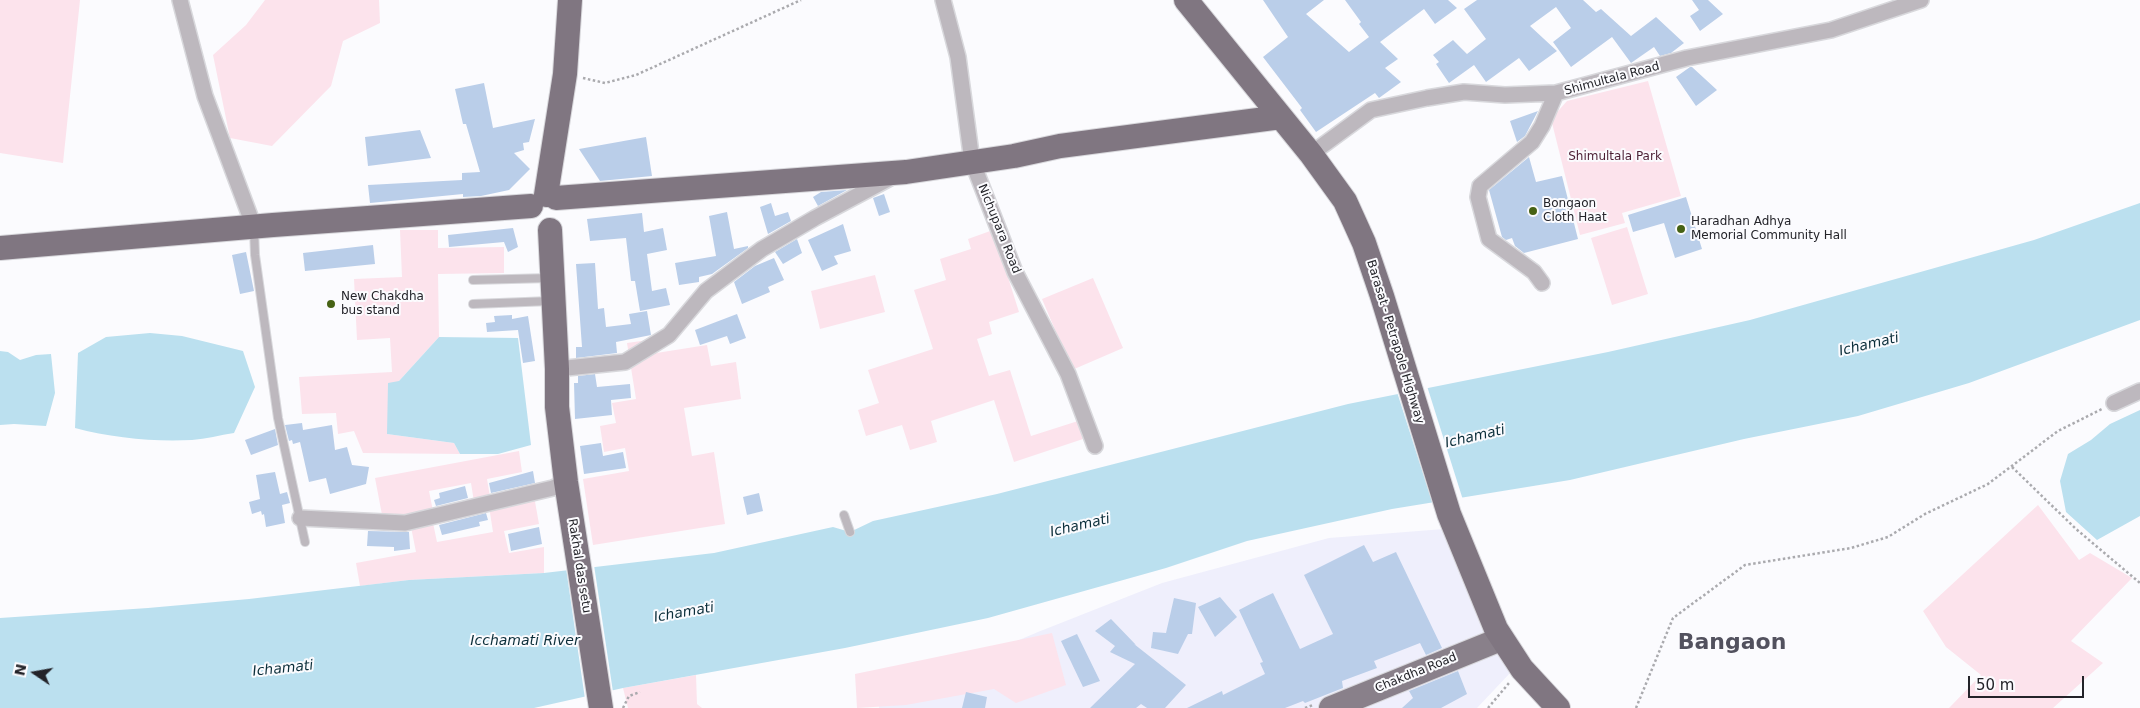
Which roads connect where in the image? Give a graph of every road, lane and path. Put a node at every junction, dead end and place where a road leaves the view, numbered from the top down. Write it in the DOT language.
graph roads {
  1 [pos="180,0"];
  2 [pos="570,0"];
  3 [pos="801,0"];
  4 [pos="943,0"];
  5 [pos="1186,0"];
  6 [pos="1921,0"];
  7 [pos="564,74"];
  8 [pos="1556,93"];
  9 [pos="1281,116"];
  10 [pos="1311,154"];
  11 [pos="972,161"];
  12 [pos="906,172"];
  13 [pos="544,200"];
  14 [pos="254,227"];
  15 [pos="0,248"];
  16 [pos="473,280"];
  17 [pos="1542,283"];
  18 [pos="553,290"];
  19 [pos="473,304"];
  20 [pos="557,370"];
  21 [pos="2140,391"];
  22 [pos="2114,403"];
  23 [pos="1096,446"];
  24 [pos="2012,467"];
  25 [pos="567,486"];
  26 [pos="844,516"];
  27 [pos="300,518"];
  28 [pos="850,532"];
  29 [pos="305,542"];
  30 [pos="2140,582"];
  31 [pos="1501,638"];
  32 [pos="1522,669"];
  33 [pos="640,692"];
  34 [pos="601,708"];
  35 [pos="623,708"];
  36 [pos="1331,708"];
  37 [pos="1488,708"];
  38 [pos="1558,708"];
  39 [pos="1636,708"];
  1 -- 14 [label="street"];
  2 -- 7 [label="highway"];
  3 -- 7 [label="path"];
  4 -- 11 [label="street, Nichupara Road"];
  5 -- 9 [label="highway, Barasat - Petrapole Highway"];
  6 -- 8 [label="street, Shimultala Road"];
  7 -- 13 [label="highway"];
  8 -- 10 [label="street, Shimultala Road"];
  8 -- 17 [label="street"];
  9 -- 10 [label="highway, Barasat - Petrapole Highway"];
  9 -- 11 [label="highway"];
  10 -- 31 [label="highway, Barasat - Petrapole Highway"];
  11 -- 12 [label="highway"];
  11 -- 23 [label="street, Nichupara Road"];
  12 -- 13 [label="highway"];
  12 -- 20 [label="street"];
  13 -- 14 [label="highway"];
  13 -- 18 [label="highway, Rakhal das setu"];
  14 -- 15 [label="highway"];
  14 -- 27 [label="lane"];
  16 -- 18 [label="lane"];
  18 -- 19 [label="lane"];
  18 -- 20 [label="highway, Rakhal das setu"];
  20 -- 25 [label="highway, Rakhal das setu"];
  21 -- 22 [label="street"];
  22 -- 24 [label="path"];
  24 -- 30 [label="path"];
  24 -- 39 [label="path"];
  25 -- 27 [label="street"];
  25 -- 34 [label="highway, Rakhal das setu"];
  26 -- 28 [label="lane"];
  27 -- 29 [label="lane"];
  31 -- 32 [label="highway, Barasat - Petrapole Highway"];
  31 -- 36 [label="main road, Chakdha Road"];
  32 -- 37 [label="path"];
  32 -- 38 [label="highway, Barasat - Petrapole Highway"];
  33 -- 35 [label="path"];
}
